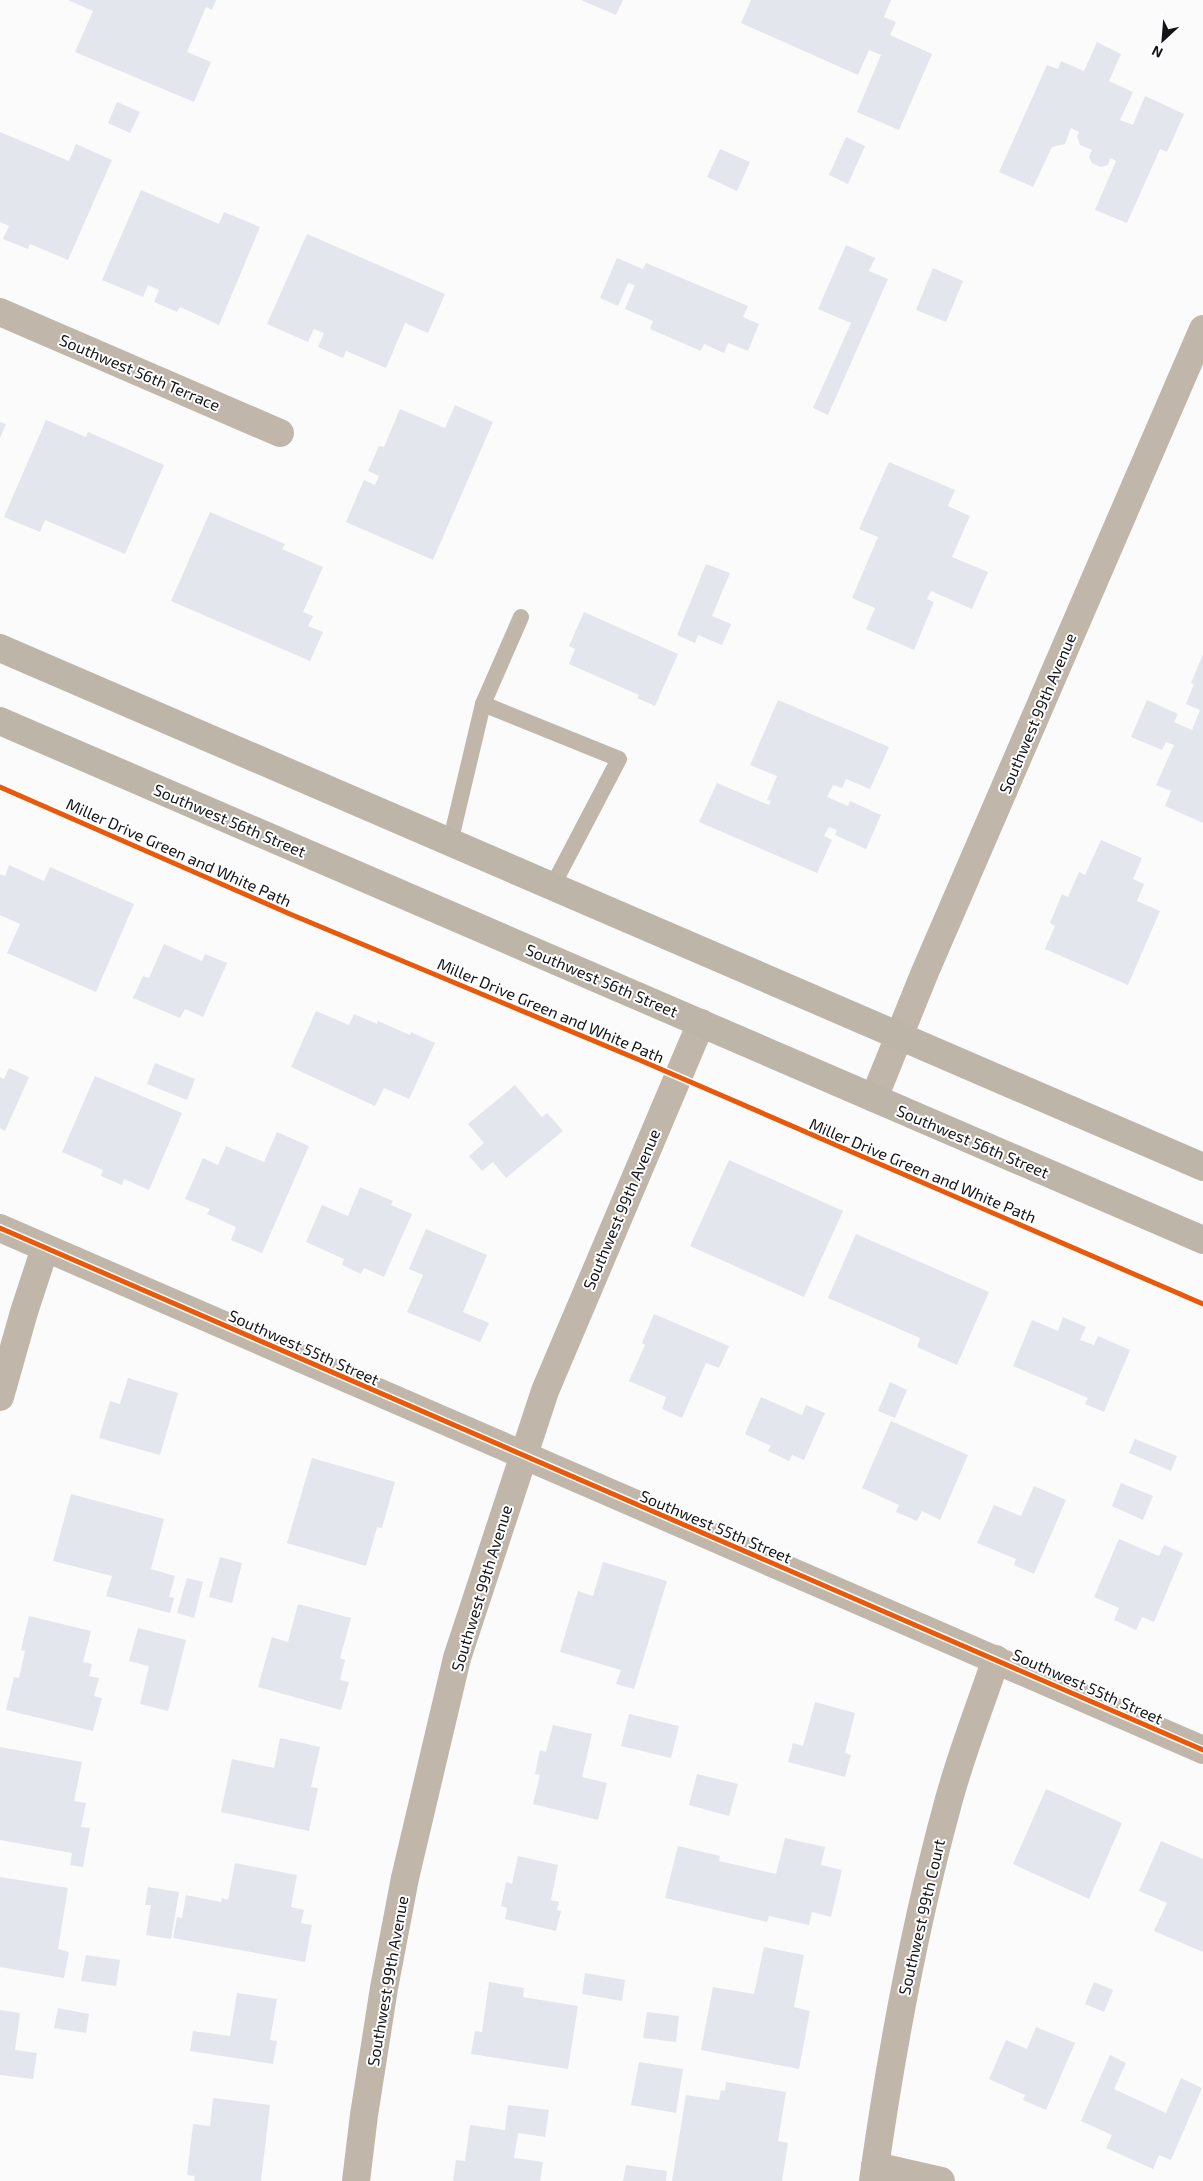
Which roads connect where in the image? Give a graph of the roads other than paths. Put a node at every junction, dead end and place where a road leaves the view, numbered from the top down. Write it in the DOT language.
graph roads {
  1 [pos="0,312"];
  2 [pos="1203,329"];
  3 [pos="280,433"];
  4 [pos="521,617"];
  5 [pos="0,648"];
  6 [pos="483,704"];
  7 [pos="0,721"];
  8 [pos="450,843"];
  9 [pos="552,887"];
  10 [pos="701,1023"];
  11 [pos="900,1036"];
  12 [pos="874,1098"];
  13 [pos="1203,1167"];
  14 [pos="0,1228"];
  15 [pos="1203,1240"];
  16 [pos="45,1248"];
  17 [pos="0,1397"];
  18 [pos="523,1457"];
  19 [pos="996,1659"];
  20 [pos="1203,1750"];
  21 [pos="874,2173"];
  22 [pos="356,2181"];
  23 [pos="941,2181"];
  1 -- 3 [label="street, Southwest 56th Terrace"];
  2 -- 11 [label="street, Southwest 99th Avenue"];
  4 -- 6 [label="lane"];
  5 -- 8 [label="main road"];
  6 -- 8 [label="lane"];
  6 -- 9 [label="lane"];
  7 -- 10 [label="main road, Southwest 56th Street"];
  8 -- 9 [label="main road"];
  9 -- 11 [label="main road"];
  10 -- 12 [label="main road, Southwest 56th Street"];
  10 -- 18 [label="street, Southwest 99th Avenue"];
  11 -- 12 [label="street, Southwest 99th Avenue"];
  11 -- 13 [label="main road"];
  12 -- 15 [label="main road, Southwest 56th Street"];
  14 -- 16 [label="street, Southwest 55th Street"];
  16 -- 17 [label="street"];
  16 -- 18 [label="street, Southwest 55th Street"];
  18 -- 19 [label="street, Southwest 55th Street"];
  18 -- 22 [label="street, Southwest 99th Avenue"];
  19 -- 20 [label="street, Southwest 55th Street"];
  19 -- 21 [label="street, Southwest 99th Court"];
  21 -- 23 [label="street"];
}
